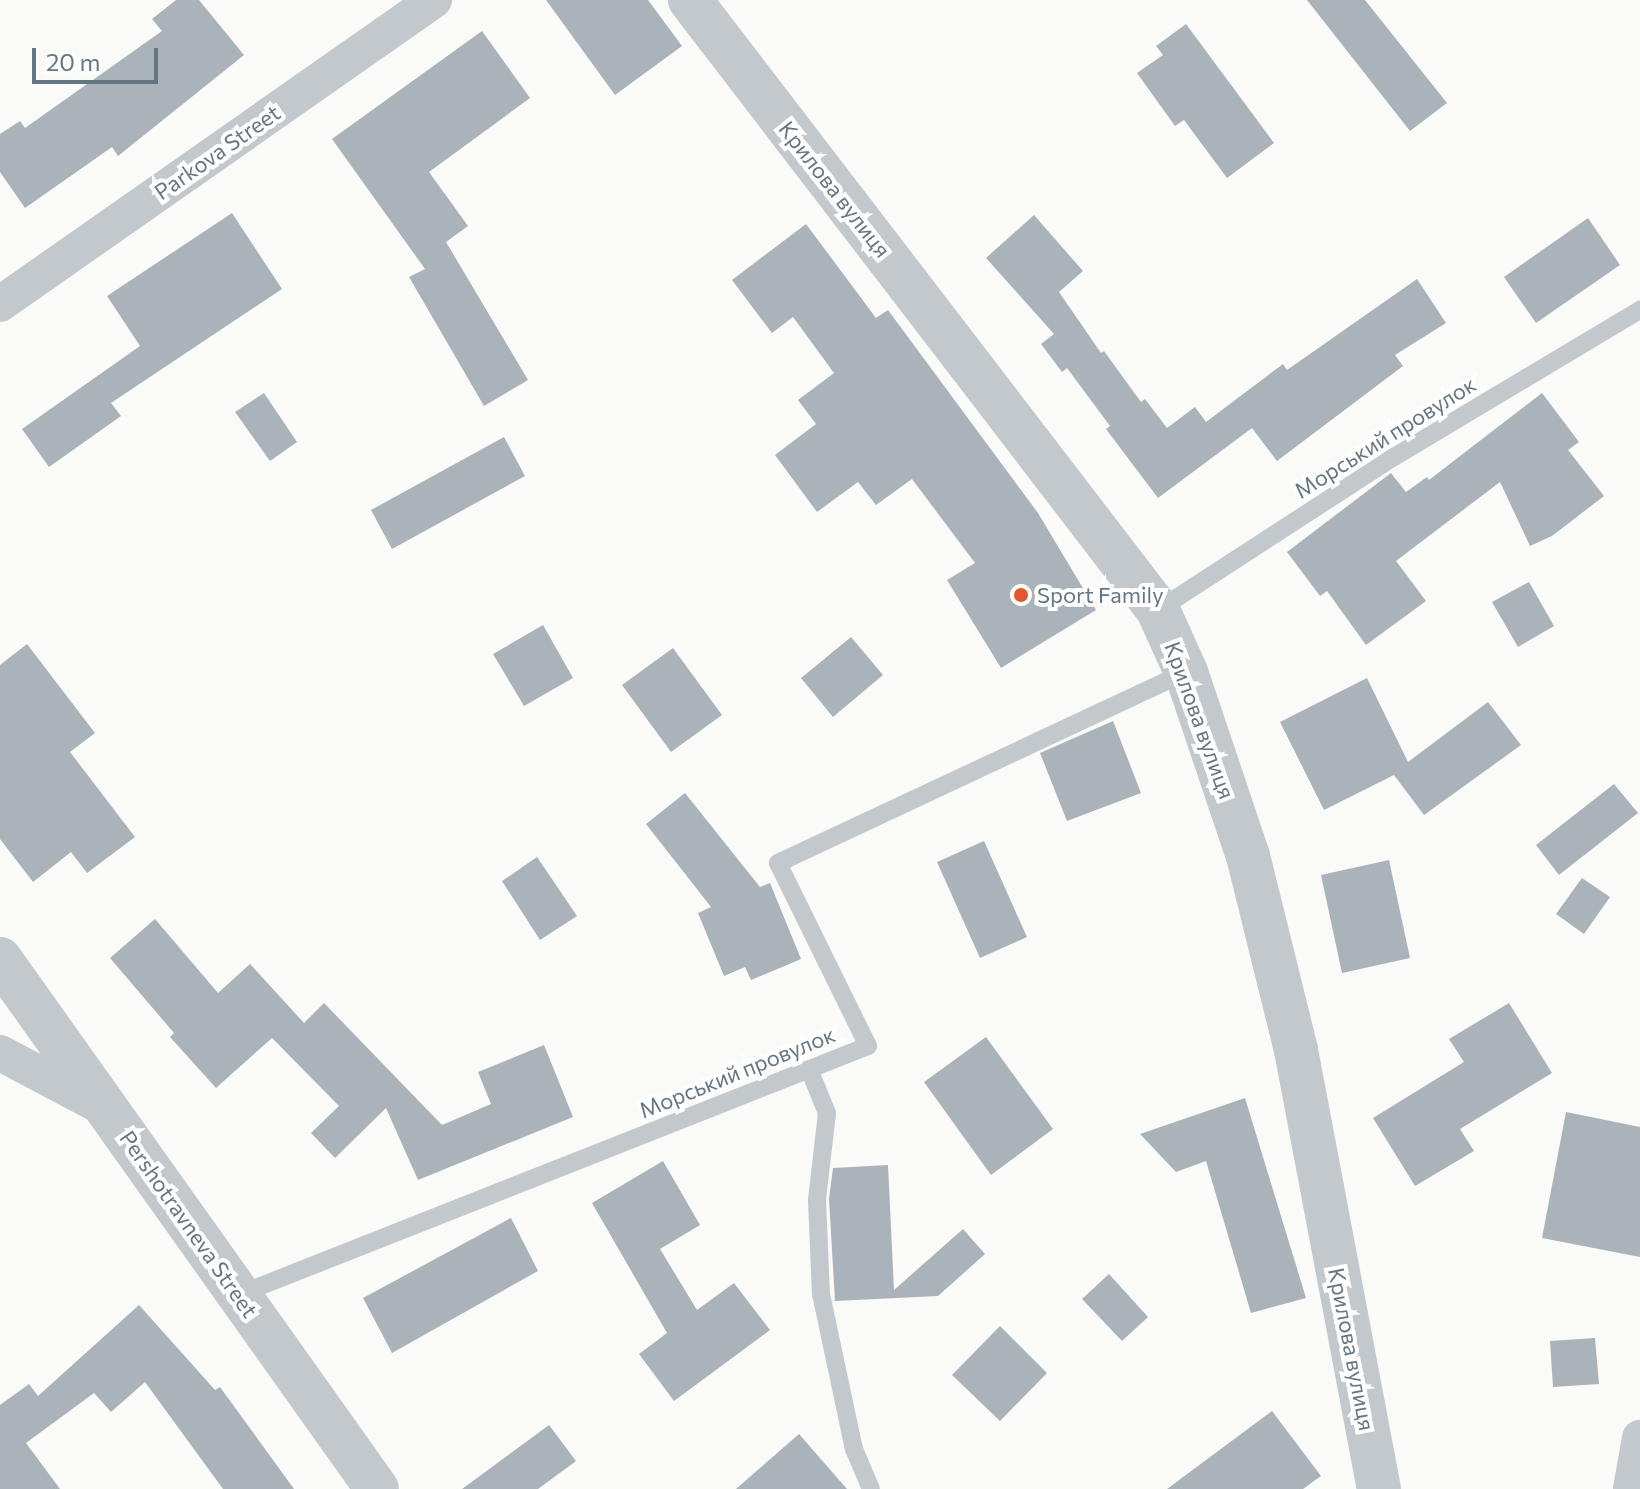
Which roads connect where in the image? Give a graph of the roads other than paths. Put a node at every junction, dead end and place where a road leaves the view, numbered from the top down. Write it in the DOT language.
graph roads {
  1 [pos="434,0"];
  2 [pos="690,0"];
  3 [pos="0,304"];
  4 [pos="1640,310"];
  5 [pos="1158,610"];
  6 [pos="1186,672"];
  7 [pos="0,959"];
  8 [pos="0,1053"];
  9 [pos="809,1069"];
  10 [pos="107,1110"];
  11 [pos="238,1295"];
  12 [pos="1640,1438"];
  13 [pos="377,1489"];
  14 [pos="871,1489"];
  15 [pos="1379,1489"];
  16 [pos="1631,1489"];
  1 -- 3 [label="street, Parkova Street"];
  2 -- 5 [label="street, Крилова вулиця"];
  4 -- 5 [label="lane, Морський провулок"];
  5 -- 6 [label="street, Крилова вулиця"];
  6 -- 9 [label="lane, Морський провулок"];
  6 -- 15 [label="street, Крилова вулиця"];
  7 -- 10 [label="street, Pershotravneva Street"];
  8 -- 10 [label="street"];
  9 -- 11 [label="lane, Морський провулок"];
  9 -- 14 [label="lane"];
  10 -- 11 [label="street, Pershotravneva Street"];
  11 -- 13 [label="street, Pershotravneva Street"];
  12 -- 16 [label="street"];
}
